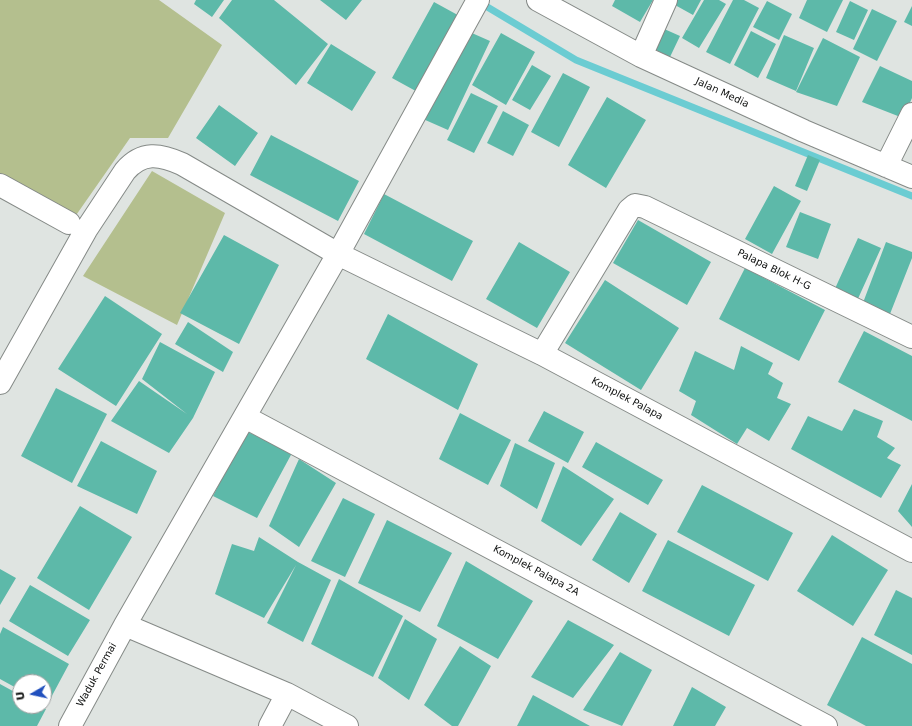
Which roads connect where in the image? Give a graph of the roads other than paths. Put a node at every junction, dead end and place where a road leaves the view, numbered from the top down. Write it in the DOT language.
graph roads {
  1 [pos="478,0"];
  2 [pos="538,0"];
  3 [pos="666,0"];
  4 [pos="641,56"];
  5 [pos="912,114"];
  6 [pos="886,166"];
  7 [pos="912,177"];
  8 [pos="0,185"];
  9 [pos="68,223"];
  10 [pos="338,254"];
  11 [pos="912,337"];
  12 [pos="542,354"];
  13 [pos="0,383"];
  14 [pos="245,417"];
  15 [pos="912,551"];
  16 [pos="125,625"];
  17 [pos="287,694"];
  18 [pos="70,726"];
  19 [pos="270,726"];
  20 [pos="347,726"];
  21 [pos="826,726"];
  1 -- 10 [label="street, Waduk Permai"];
  2 -- 4 [label="street, Jalan Media"];
  3 -- 4 [label="street"];
  4 -- 6 [label="street, Jalan Media"];
  5 -- 6 [label="street"];
  6 -- 7 [label="street, Jalan Media"];
  8 -- 9 [label="street"];
  10 -- 12 [label="street, Komplek Palapa"];
  10 -- 13 [label="street, Komplek Palapa"];
  10 -- 14 [label="street, Waduk Permai"];
  11 -- 12 [label="street, Palapa Blok H-G"];
  12 -- 15 [label="street, Komplek Palapa"];
  14 -- 16 [label="street, Waduk Permai"];
  14 -- 21 [label="street, Komplek Palapa 2A"];
  16 -- 17 [label="street"];
  16 -- 18 [label="street, Waduk Permai"];
  17 -- 19 [label="street"];
  17 -- 20 [label="street"];
}
